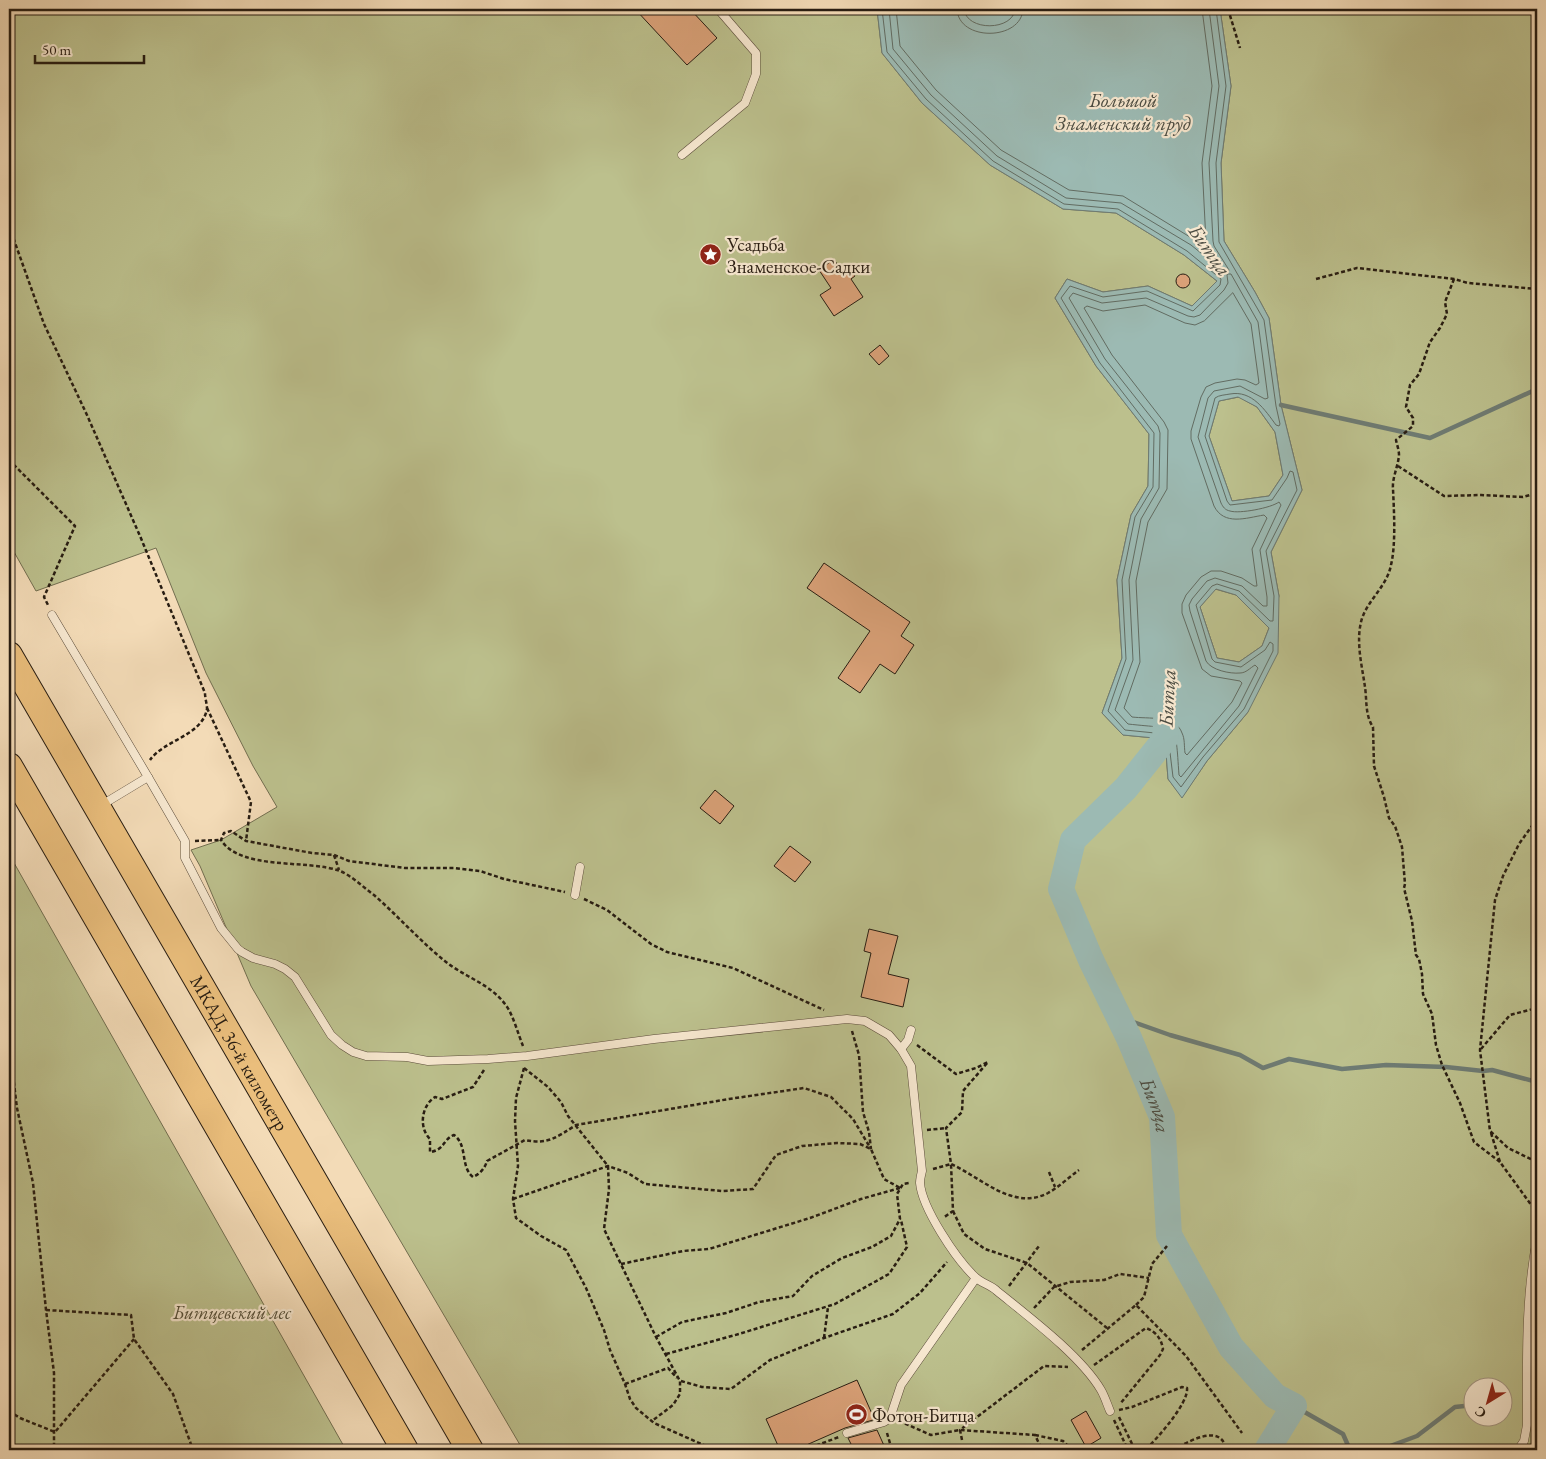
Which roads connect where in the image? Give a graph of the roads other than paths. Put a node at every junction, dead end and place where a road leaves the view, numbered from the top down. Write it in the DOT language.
graph roads {
  1 [pos="718,9"];
  2 [pos="682,155"];
  3 [pos="52,615"];
  4 [pos="9,655"];
  5 [pos="9,766"];
  6 [pos="148,777"];
  7 [pos="97,808"];
  8 [pos="580,867"];
  9 [pos="575,895"];
  10 [pos="911,1030"];
  11 [pos="901,1049"];
  12 [pos="1537,1239"];
  13 [pos="976,1278"];
  14 [pos="1110,1411"];
  15 [pos="847,1433"];
  16 [pos="406,1450"];
  17 [pos="470,1450"];
  18 [pos="1518,1450"];
  1 -- 2 [label="lane"];
  3 -- 6 [label="lane"];
  4 -- 7 [label="highway, МКАД, 36-й километр"];
  5 -- 16 [label="highway"];
  6 -- 7 [label="lane"];
  6 -- 11 [label="lane"];
  7 -- 17 [label="highway, МКАД, 36-й километр"];
  8 -- 9 [label="lane"];
  10 -- 11 [label="lane"];
  11 -- 13 [label="lane"];
  12 -- 18 [label="lane"];
  13 -- 14 [label="lane"];
  13 -- 15 [label="lane"];
}
